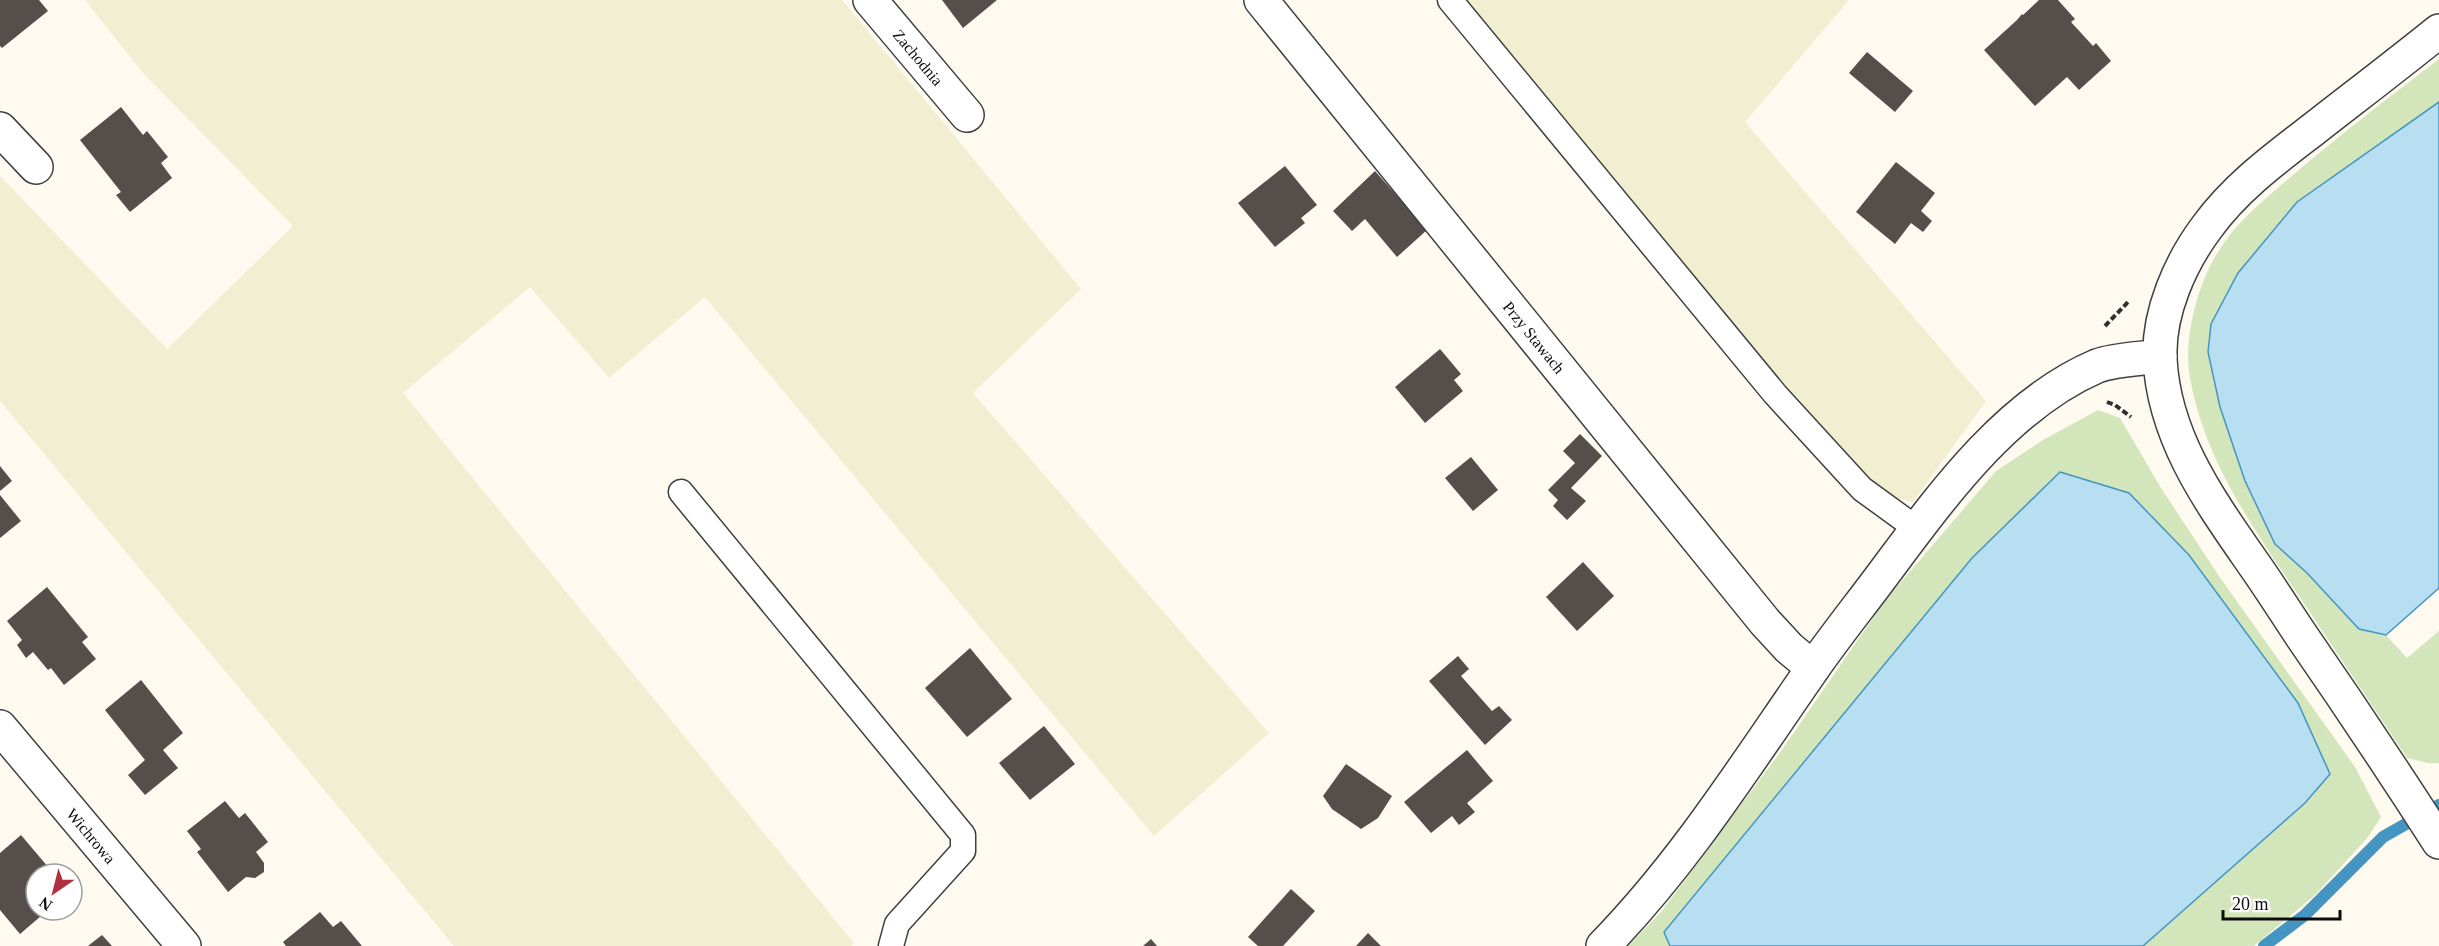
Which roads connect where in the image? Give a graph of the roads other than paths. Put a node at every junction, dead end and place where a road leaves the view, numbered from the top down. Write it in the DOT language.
graph roads {
  1 [pos="870,0"];
  2 [pos="1261,0"];
  3 [pos="1450,0"];
  4 [pos="2439,32"];
  5 [pos="967,115"];
  6 [pos="0,129"];
  7 [pos="36,167"];
  8 [pos="2160,356"];
  9 [pos="681,492"];
  10 [pos="1917,529"];
  11 [pos="1813,669"];
  12 [pos="0,727"];
  13 [pos="2439,842"];
  14 [pos="184,946"];
  15 [pos="891,946"];
  16 [pos="1603,946"];
  1 -- 5 [label="street, Zachodnia"];
  2 -- 11 [label="street, Przy Stawach"];
  3 -- 10 [label="lane"];
  4 -- 8 [label="street"];
  6 -- 7 [label="street"];
  8 -- 10 [label="street"];
  8 -- 13 [label="street"];
  9 -- 15 [label="lane"];
  10 -- 11 [label="street"];
  11 -- 16 [label="street"];
  12 -- 14 [label="street, Wichrowa"];
}
